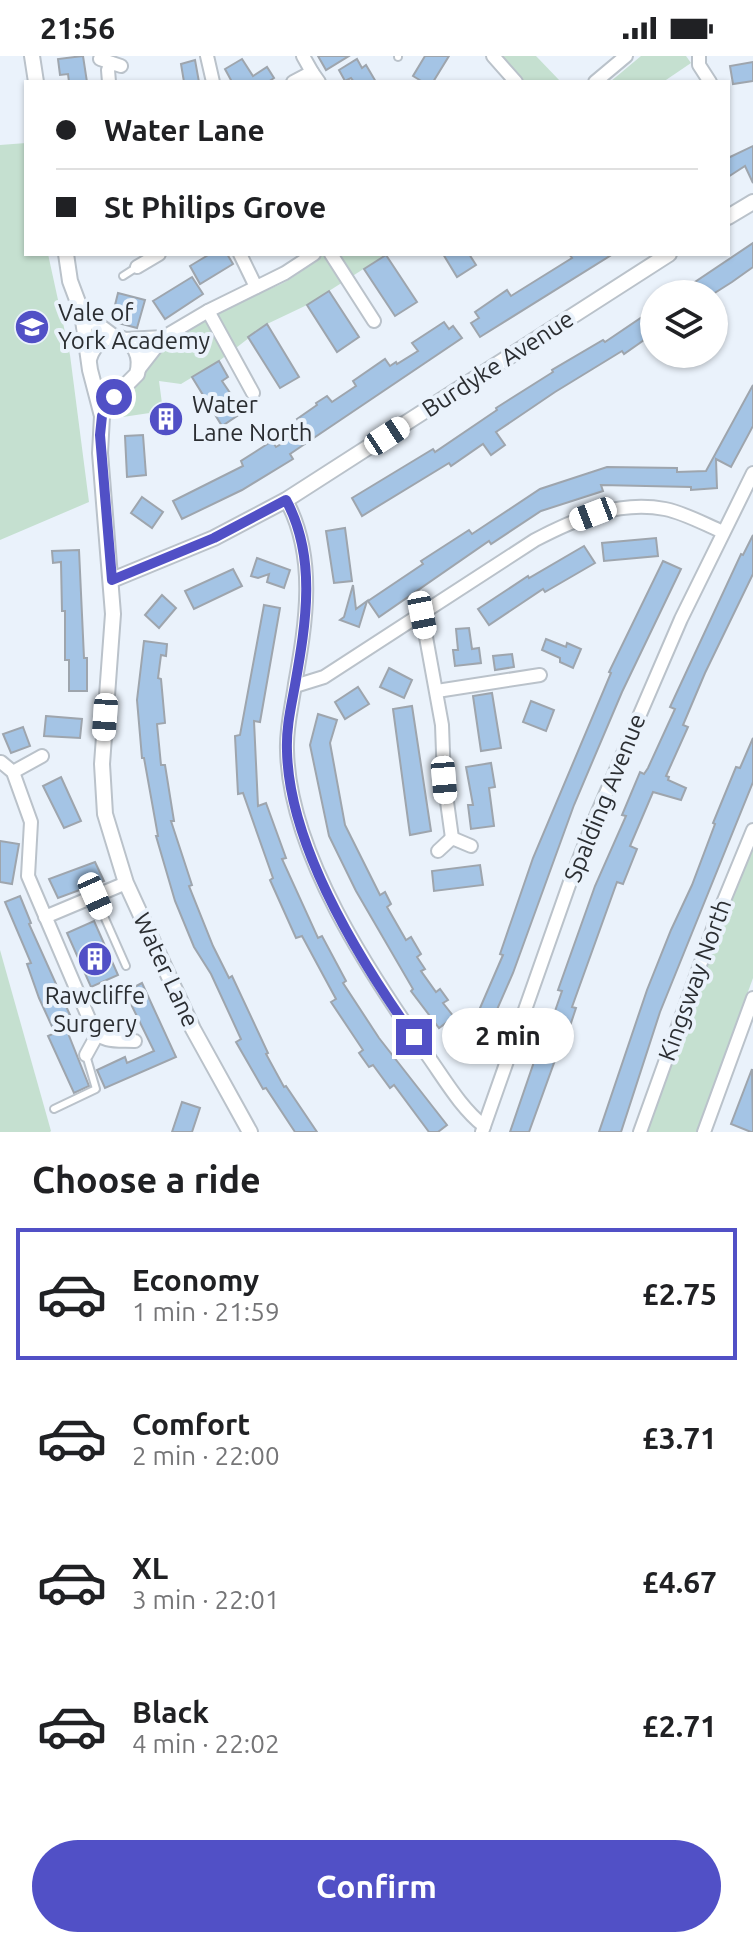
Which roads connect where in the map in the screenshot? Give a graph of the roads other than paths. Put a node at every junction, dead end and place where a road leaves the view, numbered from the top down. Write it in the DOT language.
graph roads {
  1 [pos="32,56"];
  2 [pos="207,56"];
  3 [pos="303,56"];
  4 [pos="493,56"];
  5 [pos="626,56"];
  6 [pos="699,56"];
  7 [pos="111,63"];
  8 [pos="316,77"];
  9 [pos="36,80"];
  10 [pos="109,80"];
  11 [pos="213,80"];
  12 [pos="514,80"];
  13 [pos="597,80"];
  14 [pos="709,80"];
  15 [pos="753,202"];
  16 [pos="730,216"];
  17 [pos="66,256"];
  18 [pos="241,256"];
  19 [pos="311,256"];
  20 [pos="332,256"];
  21 [pos="666,256"];
  22 [pos="147,259"];
  23 [pos="123,276"];
  24 [pos="256,287"];
  25 [pos="208,311"];
  26 [pos="82,313"];
  27 [pos="374,321"];
  28 [pos="164,337"];
  29 [pos="119,338"];
  30 [pos="89,359"];
  31 [pos="139,369"];
  32 [pos="92,375"];
  33 [pos="126,385"];
  34 [pos="253,393"];
  35 [pos="102,416"];
  36 [pos="753,473"];
  37 [pos="286,500"];
  38 [pos="723,532"];
  39 [pos="112,580"];
  40 [pos="422,615"];
  41 [pos="540,675"];
  42 [pos="295,686"];
  43 [pos="437,691"];
  44 [pos="42,756"];
  45 [pos="1,762"];
  46 [pos="13,772"];
  47 [pos="753,830"];
  48 [pos="452,838"];
  49 [pos="471,846"];
  50 [pos="438,851"];
  51 [pos="126,883"];
  52 [pos="95,896"];
  53 [pos="45,917"];
  54 [pos="126,966"];
  55 [pos="753,998"];
  56 [pos="97,1035"];
  57 [pos="135,1041"];
  58 [pos="86,1055"];
  59 [pos="54,1109"];
  60 [pos="483,1129"];
  61 [pos="250,1132"];
  62 [pos="640,1132"];
  63 [pos="704,1132"];
  1 -- 9 [label="street"];
  2 -- 11 [label="street"];
  3 -- 8 [label="street"];
  4 -- 12 [label="street"];
  5 -- 13 [label="street"];
  6 -- 14 [label="street"];
  7 -- 10 [label="street"];
  15 -- 16 [label="street"];
  17 -- 26 [label="street"];
  18 -- 24 [label="street"];
  19 -- 24 [label="street"];
  20 -- 27 [label="street"];
  21 -- 37 [label="street, Burdyke Avenue"];
  22 -- 23 [label="lane"];
  24 -- 25 [label="street"];
  25 -- 28 [label="street"];
  25 -- 34 [label="street"];
  26 -- 29 [label="street"];
  26 -- 30 [label="street"];
  28 -- 29 [label="street"];
  28 -- 31 [label="street"];
  29 -- 30 [label="street"];
  29 -- 31 [label="street"];
  30 -- 32 [label="street"];
  31 -- 33 [label="street"];
  32 -- 33 [label="street"];
  32 -- 35 [label="street, Water Lane"];
  33 -- 35 [label="street"];
  35 -- 39 [label="street, Water Lane"];
  36 -- 38 [label="street, Spalding Avenue"];
  37 -- 39 [label="street, Burdyke Avenue"];
  37 -- 42 [label="street"];
  38 -- 40 [label="street"];
  38 -- 60 [label="street, Spalding Avenue"];
  39 -- 51 [label="street, Water Lane"];
  40 -- 42 [label="street"];
  40 -- 43 [label="street"];
  41 -- 43 [label="street"];
  42 -- 60 [label="street"];
  43 -- 48 [label="street"];
  44 -- 46 [label="street"];
  45 -- 46 [label="street"];
  46 -- 53 [label="street"];
  47 -- 62 [label="street, Kingsway North"];
  48 -- 49 [label="street"];
  48 -- 50 [label="street"];
  51 -- 52 [label="street"];
  51 -- 61 [label="street, Water Lane"];
  52 -- 53 [label="street"];
  52 -- 54 [label="lane"];
  53 -- 56 [label="street"];
  55 -- 63 [label="street"];
  56 -- 57 [label="street"];
  56 -- 58 [label="street"];
  58 -- 59 [label="lane"];
}
